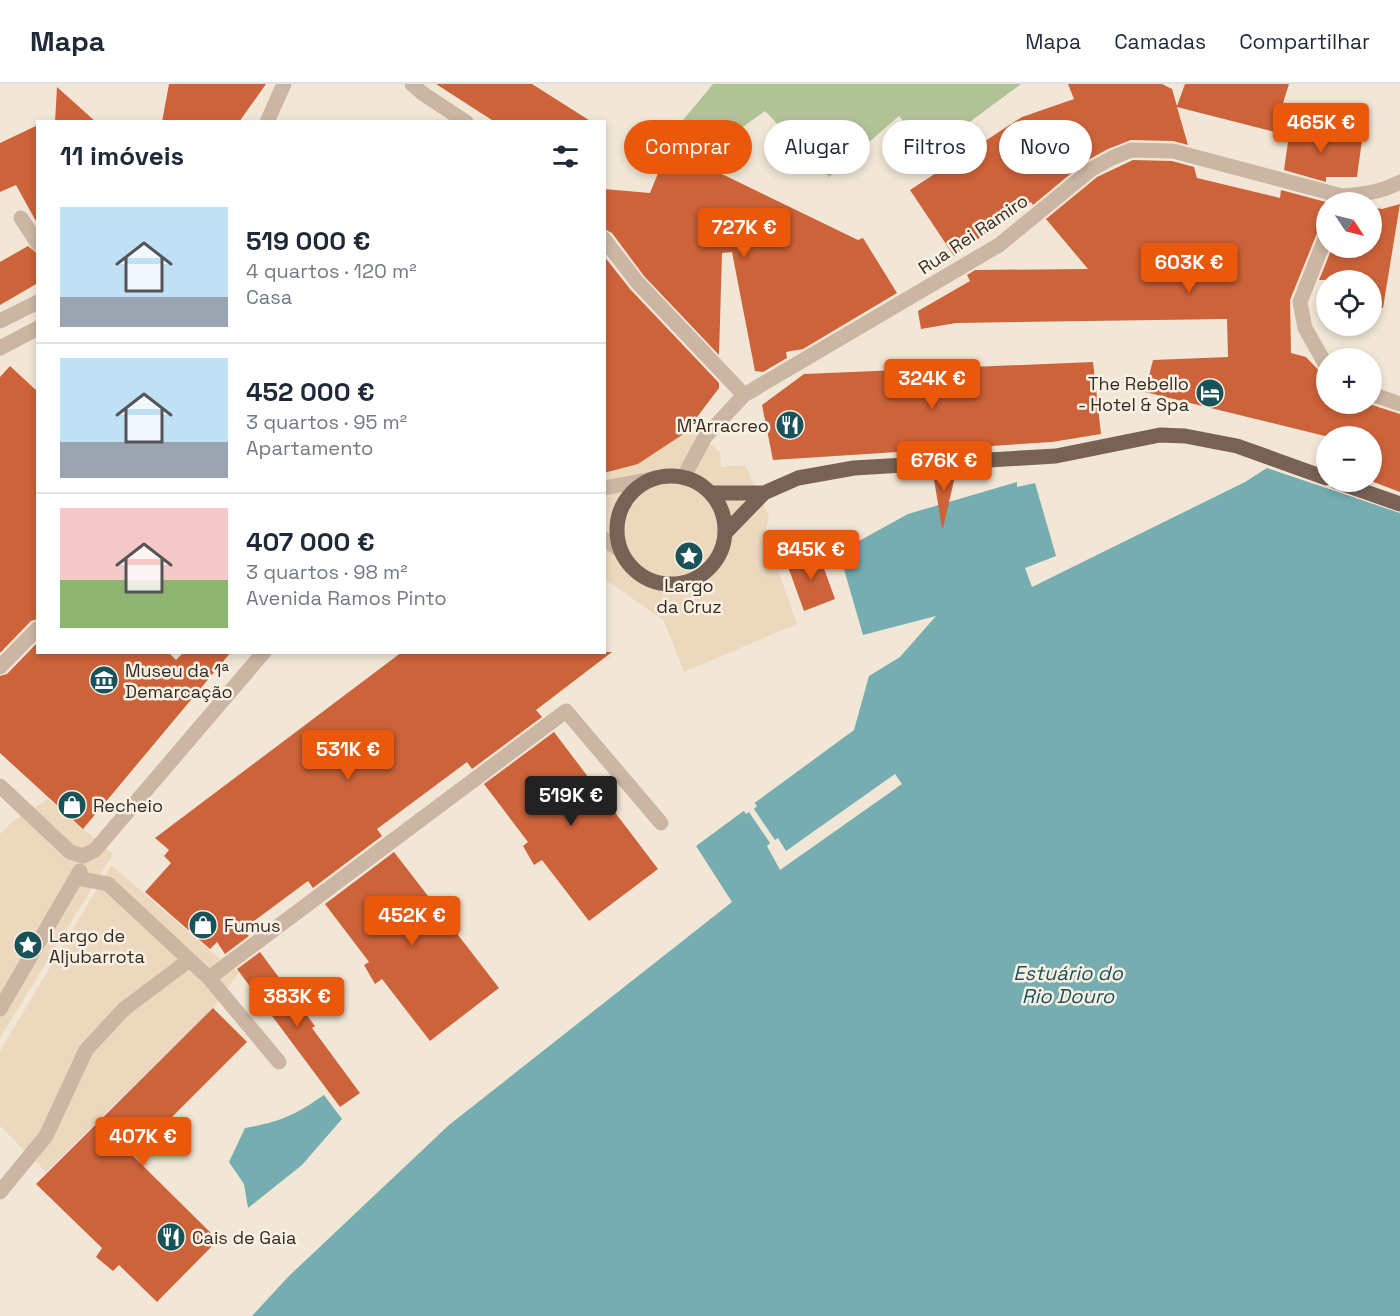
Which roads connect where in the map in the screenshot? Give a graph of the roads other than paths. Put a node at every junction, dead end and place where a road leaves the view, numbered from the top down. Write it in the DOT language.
graph roads {
  1 [pos="284,84"];
  2 [pos="412,84"];
  3 [pos="268,120"];
  4 [pos="463,120"];
  5 [pos="1400,182"];
  6 [pos="1316,192"];
  7 [pos="1372,192"];
  8 [pos="21,218"];
  9 [pos="36,241"];
  10 [pos="606,242"];
  11 [pos="1317,258"];
  12 [pos="36,303"];
  13 [pos="0,321"];
  14 [pos="36,329"];
  15 [pos="0,348"];
  16 [pos="1317,348"];
  17 [pos="744,395"];
  18 [pos="1382,398"];
  19 [pos="1400,405"];
  20 [pos="1316,474"];
  21 [pos="652,478"];
  22 [pos="683,478"];
  23 [pos="606,488"];
  24 [pos="1366,492"];
  25 [pos="711,493"];
  26 [pos="764,493"];
  27 [pos="1400,504"];
  28 [pos="726,532"];
  29 [pos="606,540"];
  30 [pos="619,549"];
  31 [pos="36,630"];
  32 [pos="262,654"];
  33 [pos="0,667"];
  34 [pos="0,786"];
  35 [pos="661,823"];
  36 [pos="82,856"];
  37 [pos="77,878"];
  38 [pos="188,961"];
  39 [pos="209,978"];
  40 [pos="0,1009"];
  41 [pos="279,1062"];
  42 [pos="0,1192"];
  1 -- 3 [label="street"];
  2 -- 4 [label="street"];
  5 -- 7 [label="street, Rua Rei Ramiro"];
  6 -- 17 [label="street, Rua Rei Ramiro"];
  8 -- 9 [label="street"];
  10 -- 17 [label="street"];
  11 -- 16 [label="street"];
  12 -- 13 [label="street"];
  14 -- 15 [label="street"];
  17 -- 22 [label="street, Rua Rei Ramiro"];
  18 -- 19 [label="street"];
  20 -- 26 [label="main road"];
  21 -- 22 [label="main road"];
  21 -- 23 [label="street"];
  21 -- 30 [label="main road"];
  22 -- 25 [label="main road"];
  24 -- 27 [label="main road"];
  25 -- 26 [label="main road"];
  25 -- 28 [label="main road"];
  26 -- 28 [label="main road"];
  28 -- 30 [label="main road"];
  29 -- 30 [label="street"];
  31 -- 33 [label="street"];
  32 -- 36 [label="street"];
  34 -- 36 [label="street"];
  35 -- 39 [label="street"];
  36 -- 37 [label="street"];
  37 -- 38 [label="street"];
  37 -- 40 [label="street"];
  38 -- 39 [label="street"];
  38 -- 42 [label="street"];
  39 -- 41 [label="street"];
}
